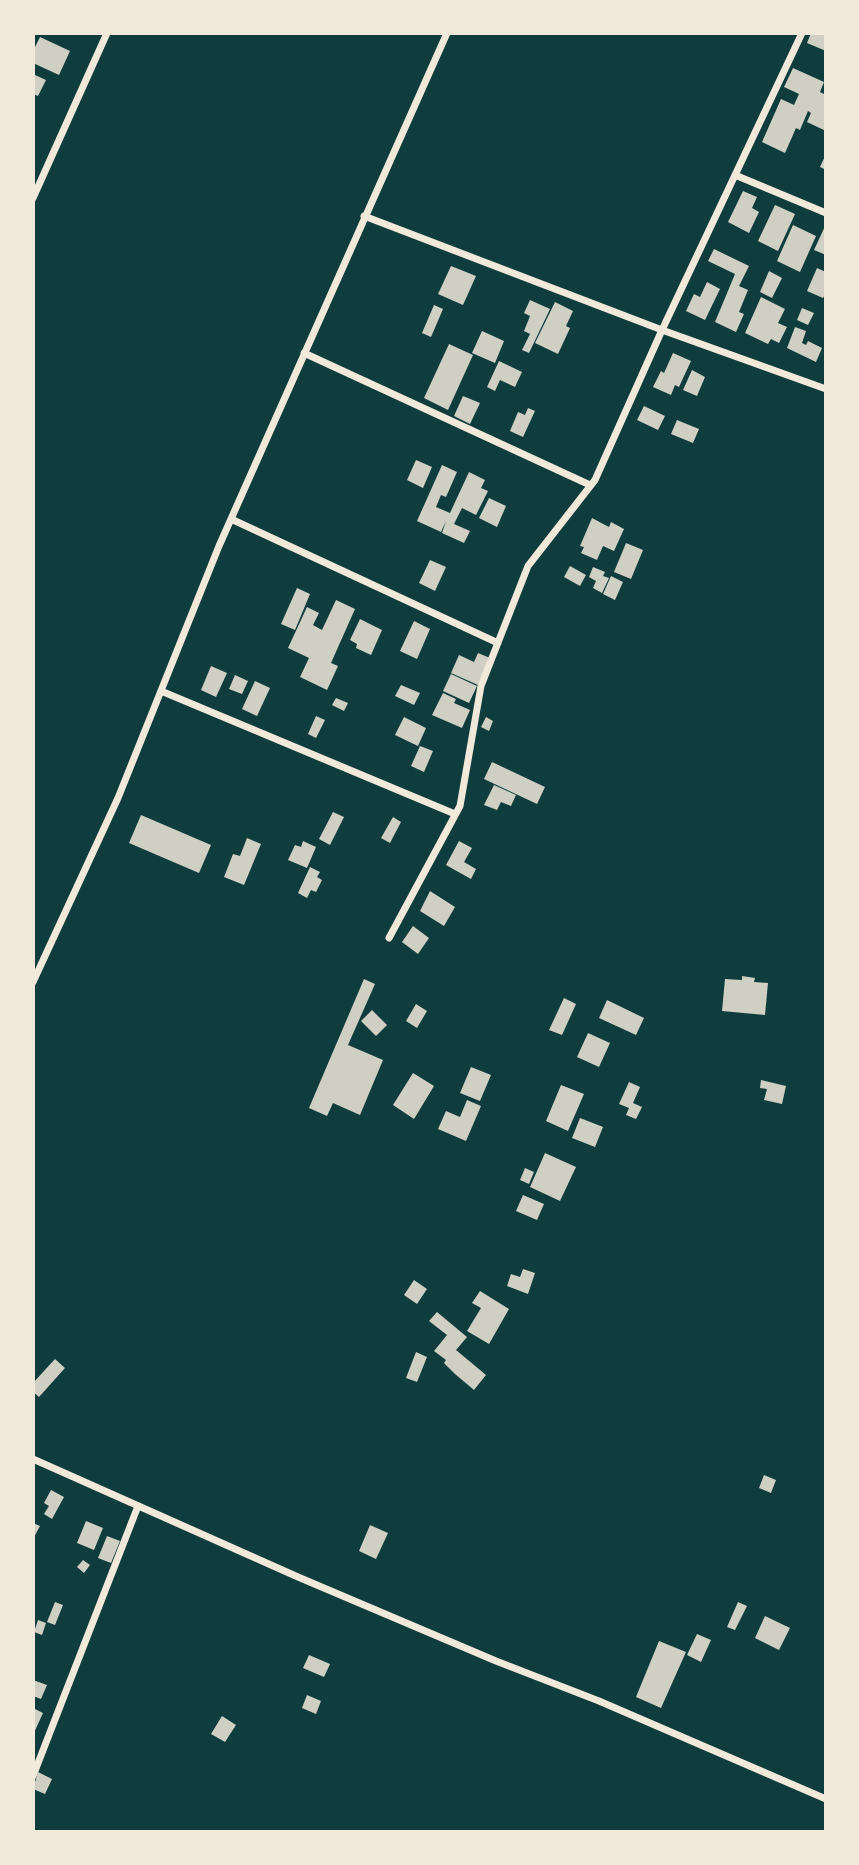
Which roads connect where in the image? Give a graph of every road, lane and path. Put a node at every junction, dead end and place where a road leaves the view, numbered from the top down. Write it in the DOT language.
graph roads {
  1 [pos="107,33"];
  2 [pos="447,33"];
  3 [pos="802,33"];
  4 [pos="735,175"];
  5 [pos="33,198"];
  6 [pos="826,214"];
  7 [pos="364,216"];
  8 [pos="662,330"];
  9 [pos="304,353"];
  10 [pos="826,389"];
  11 [pos="590,485"];
  12 [pos="231,519"];
  13 [pos="498,643"];
  14 [pos="161,691"];
  15 [pos="455,814"];
  16 [pos="389,938"];
  17 [pos="33,982"];
  18 [pos="33,1459"];
  19 [pos="138,1506"];
  20 [pos="33,1776"];
  21 [pos="826,1799"];
  1 -- 5 [label="street"];
  2 -- 7 [label="street"];
  3 -- 4 [label="street"];
  4 -- 6 [label="street"];
  4 -- 8 [label="street"];
  7 -- 8 [label="street"];
  7 -- 9 [label="street"];
  8 -- 10 [label="street"];
  8 -- 11 [label="street"];
  9 -- 11 [label="street"];
  9 -- 12 [label="street"];
  11 -- 13 [label="street"];
  12 -- 13 [label="street"];
  12 -- 14 [label="street"];
  13 -- 15 [label="street"];
  14 -- 15 [label="street"];
  14 -- 17 [label="street"];
  15 -- 16 [label="street"];
  18 -- 19 [label="street"];
  19 -- 20 [label="street"];
  19 -- 21 [label="street"];
}
